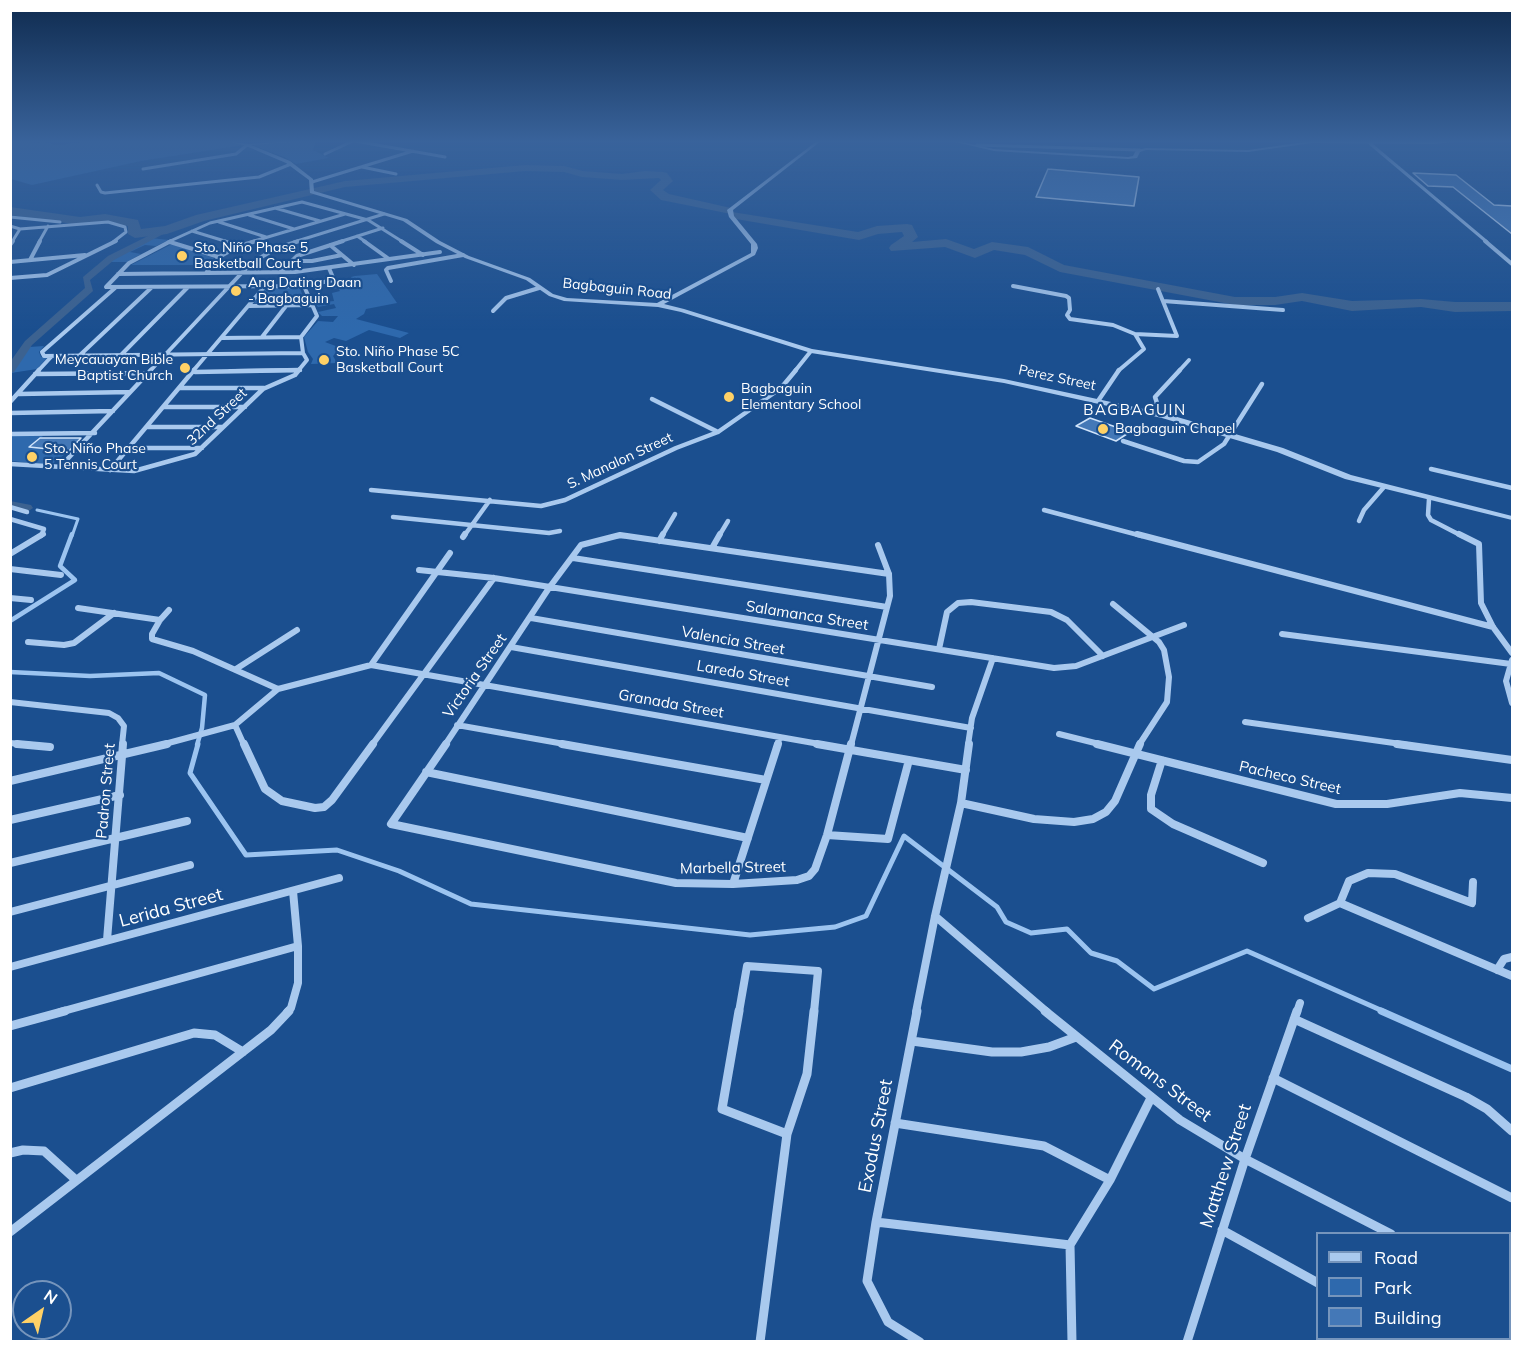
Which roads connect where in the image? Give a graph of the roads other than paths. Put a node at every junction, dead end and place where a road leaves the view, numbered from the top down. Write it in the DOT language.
graph roads {
  1 [pos="294,204"];
  2 [pos="312,204"];
  3 [pos="351,204"];
  4 [pos="738,204"];
  5 [pos="1441,204"];
  6 [pos="274,208"];
  7 [pos="346,214"];
  8 [pos="384,214"];
  9 [pos="249,215"];
  10 [pos="10,217"];
  11 [pos="367,219"];
  12 [pos="218,221"];
  13 [pos="320,221"];
  14 [pos="75,224"];
  15 [pos="10,226"];
  16 [pos="48,226"];
  17 [pos="383,228"];
  18 [pos="20,229"];
  19 [pos="294,229"];
  20 [pos="191,231"];
  21 [pos="267,237"];
  22 [pos="357,237"];
  23 [pos="13,238"];
  24 [pos="170,242"];
  25 [pos="10,245"];
  26 [pos="330,245"];
  27 [pos="239,246"];
  28 [pos="440,252"];
  29 [pos="90,254"];
  30 [pos="342,255"];
  31 [pos="423,255"];
  32 [pos="463,255"];
  33 [pos="219,257"];
  34 [pos="390,259"];
  35 [pos="30,260"];
  36 [pos="291,261"];
  37 [pos="10,262"];
  38 [pos="1512,264"];
  39 [pos="354,265"];
  40 [pos="329,268"];
  41 [pos="280,272"];
  42 [pos="206,273"];
  43 [pos="240,273"];
  44 [pos="117,274"];
  45 [pos="10,278"];
  46 [pos="390,281"];
  47 [pos="265,286"];
  48 [pos="304,286"];
  49 [pos="1014,286"];
  50 [pos="188,287"];
  51 [pos="228,287"];
  52 [pos="115,288"];
  53 [pos="152,288"];
  54 [pos="539,288"];
  55 [pos="1158,289"];
  56 [pos="1163,301"];
  57 [pos="312,305"];
  58 [pos="658,305"];
  59 [pos="249,306"];
  60 [pos="286,306"];
  61 [pos="1283,310"];
  62 [pos="493,311"];
  63 [pos="1134,334"];
  64 [pos="262,337"];
  65 [pos="301,337"];
  66 [pos="222,338"];
  67 [pos="811,351"];
  68 [pos="303,353"];
  69 [pos="208,355"];
  70 [pos="79,356"];
  71 [pos="120,356"];
  72 [pos="164,356"];
  73 [pos="51,357"];
  74 [pos="1189,360"];
  75 [pos="301,370"];
  76 [pos="195,372"];
  77 [pos="148,373"];
  78 [pos="35,374"];
  79 [pos="1262,384"];
  80 [pos="180,388"];
  81 [pos="264,388"];
  82 [pos="130,392"];
  83 [pos="19,394"];
  84 [pos="652,399"];
  85 [pos="1098,401"];
  86 [pos="10,402"];
  87 [pos="164,406"];
  88 [pos="245,407"];
  89 [pos="113,411"];
  90 [pos="1150,412"];
  91 [pos="10,414"];
  92 [pos="147,427"];
  93 [pos="223,427"];
  94 [pos="718,432"];
  95 [pos="95,433"];
  96 [pos="10,434"];
  97 [pos="1229,435"];
  98 [pos="1123,441"];
  99 [pos="129,448"];
  100 [pos="202,448"];
  101 [pos="10,464"];
  102 [pos="60,467"];
  103 [pos="1431,469"];
  104 [pos="110,470"];
  105 [pos="1384,487"];
  106 [pos="1512,489"];
  107 [pos="371,490"];
  108 [pos="1429,499"];
  109 [pos="490,500"];
  110 [pos="10,507"];
  111 [pos="1044,510"];
  112 [pos="27,512"];
  113 [pos="675,514"];
  114 [pos="393,517"];
  115 [pos="1512,518"];
  116 [pos="12,520"];
  117 [pos="728,521"];
  118 [pos="1359,521"];
  119 [pos="472,525"];
  120 [pos="560,531"];
  121 [pos="463,537"];
  122 [pos="659,541"];
  123 [pos="878,545"];
  124 [pos="712,548"];
  125 [pos="10,554"];
  126 [pos="450,554"];
  127 [pos="573,558"];
  128 [pos="10,569"];
  129 [pos="419,570"];
  130 [pos="434,573"];
  131 [pos="889,574"];
  132 [pos="61,575"];
  133 [pos="494,578"];
  134 [pos="549,588"];
  135 [pos="10,598"];
  136 [pos="31,600"];
  137 [pos="1113,604"];
  138 [pos="886,607"];
  139 [pos="78,608"];
  140 [pos="169,610"];
  141 [pos="114,614"];
  142 [pos="531,618"];
  143 [pos="160,621"];
  144 [pos="1184,625"];
  145 [pos="1493,627"];
  146 [pos="297,630"];
  147 [pos="1282,634"];
  148 [pos="1152,636"];
  149 [pos="878,639"];
  150 [pos="28,642"];
  151 [pos="511,647"];
  152 [pos="939,649"];
  153 [pos="1512,653"];
  154 [pos="1103,656"];
  155 [pos="993,658"];
  156 [pos="1511,662"];
  157 [pos="370,665"];
  158 [pos="236,669"];
  159 [pos="424,674"];
  160 [pos="868,676"];
  161 [pos="485,685"];
  162 [pos="932,687"];
  163 [pos="278,689"];
  164 [pos="1512,703"];
  165 [pos="12,704"];
  166 [pos="861,709"];
  167 [pos="1245,722"];
  168 [pos="235,725"];
  169 [pos="457,725"];
  170 [pos="970,728"];
  171 [pos="1059,734"];
  172 [pos="780,737"];
  173 [pos="10,743"];
  174 [pos="50,747"];
  175 [pos="850,749"];
  176 [pos="1136,753"];
  177 [pos="123,754"];
  178 [pos="909,760"];
  179 [pos="1162,760"];
  180 [pos="1512,760"];
  181 [pos="966,770"];
  182 [pos="426,772"];
  183 [pos="766,780"];
  184 [pos="10,781"];
  185 [pos="120,795"];
  186 [pos="1512,798"];
  187 [pos="961,803"];
  188 [pos="10,820"];
  189 [pos="187,821"];
  190 [pos="391,824"];
  191 [pos="826,836"];
  192 [pos="748,838"];
  193 [pos="115,839"];
  194 [pos="10,863"];
  195 [pos="1263,863"];
  196 [pos="190,865"];
  197 [pos="339,878"];
  198 [pos="1473,882"];
  199 [pos="733,884"];
  200 [pos="112,887"];
  201 [pos="292,891"];
  202 [pos="1340,903"];
  203 [pos="10,912"];
  204 [pos="935,916"];
  205 [pos="1308,918"];
  206 [pos="107,940"];
  207 [pos="297,946"];
  208 [pos="1512,957"];
  209 [pos="10,967"];
  210 [pos="1497,970"];
  211 [pos="1512,976"];
  212 [pos="1300,1003"];
  213 [pos="1294,1019"];
  214 [pos="10,1026"];
  215 [pos="1077,1037"];
  216 [pos="912,1041"];
  217 [pos="243,1052"];
  218 [pos="1273,1078"];
  219 [pos="10,1088"];
  220 [pos="1151,1098"];
  221 [pos="895,1123"];
  222 [pos="1512,1131"];
  223 [pos="787,1134"];
  224 [pos="10,1154"];
  225 [pos="1245,1159"];
  226 [pos="76,1180"];
  227 [pos="1110,1180"];
  228 [pos="1512,1198"];
  229 [pos="876,1222"];
  230 [pos="1222,1230"];
  231 [pos="10,1232"];
  232 [pos="1389,1232"];
  233 [pos="1070,1245"];
  234 [pos="1316,1282"];
  235 [pos="760,1341"];
  236 [pos="920,1341"];
  237 [pos="1072,1341"];
  238 [pos="1187,1341"];
  1 -- 6 [label="street"];
  2 -- 7 [label="street"];
  3 -- 8 [label="street, Bagbaguin Road"];
  4 -- 58 [label="street"];
  5 -- 38 [label="street"];
  6 -- 9 [label="street"];
  6 -- 13 [label="street"];
  7 -- 11 [label="street"];
  7 -- 13 [label="street"];
  8 -- 11 [label="street"];
  8 -- 32 [label="street, Bagbaguin Road"];
  9 -- 12 [label="street"];
  9 -- 19 [label="street"];
  10 -- 14 [label="street"];
  11 -- 17 [label="street"];
  11 -- 43 [label="street"];
  12 -- 20 [label="street"];
  12 -- 21 [label="street"];
  13 -- 19 [label="street"];
  14 -- 16 [label="street"];
  14 -- 29 [label="street"];
  15 -- 18 [label="street"];
  16 -- 18 [label="street"];
  16 -- 35 [label="street"];
  17 -- 22 [label="street"];
  17 -- 31 [label="street"];
  18 -- 23 [label="street"];
  19 -- 21 [label="street"];
  20 -- 24 [label="street"];
  20 -- 27 [label="street"];
  21 -- 27 [label="street"];
  22 -- 26 [label="street"];
  22 -- 34 [label="street"];
  23 -- 25 [label="street"];
  24 -- 33 [label="street"];
  24 -- 44 [label="street"];
  26 -- 30 [label="street"];
  26 -- 36 [label="street"];
  27 -- 33 [label="street"];
  28 -- 31 [label="street"];
  29 -- 35 [label="street"];
  29 -- 45 [label="street"];
  30 -- 36 [label="street"];
  30 -- 39 [label="street"];
  31 -- 34 [label="street"];
  32 -- 46 [label="street"];
  32 -- 54 [label="street, Bagbaguin Road"];
  33 -- 42 [label="street"];
  34 -- 39 [label="street"];
  35 -- 37 [label="street"];
  36 -- 41 [label="street"];
  39 -- 40 [label="street"];
  40 -- 41 [label="street"];
  40 -- 48 [label="street"];
  41 -- 43 [label="street"];
  42 -- 43 [label="street"];
  42 -- 44 [label="street"];
  43 -- 51 [label="street"];
  44 -- 52 [label="street"];
  47 -- 48 [label="street"];
  47 -- 51 [label="street"];
  47 -- 59 [label="street"];
  48 -- 57 [label="street"];
  49 -- 63 [label="street"];
  50 -- 51 [label="street"];
  50 -- 53 [label="street"];
  50 -- 71 [label="street"];
  51 -- 72 [label="street"];
  52 -- 53 [label="street"];
  52 -- 73 [label="street"];
  53 -- 70 [label="street"];
  54 -- 58 [label="street, Bagbaguin Road"];
  54 -- 62 [label="street"];
  55 -- 56 [label="street"];
  56 -- 61 [label="street"];
  56 -- 63 [label="street"];
  57 -- 60 [label="street"];
  57 -- 65 [label="street"];
  58 -- 67 [label="street, Bagbaguin Road"];
  59 -- 60 [label="street"];
  59 -- 66 [label="street"];
  60 -- 64 [label="street"];
  63 -- 85 [label="street"];
  64 -- 65 [label="street"];
  64 -- 66 [label="street"];
  65 -- 68 [label="street"];
  66 -- 69 [label="street"];
  67 -- 85 [label="street, Perez Street"];
  67 -- 94 [label="street, S. Manalon Street"];
  68 -- 69 [label="street"];
  68 -- 75 [label="street"];
  69 -- 72 [label="street"];
  69 -- 76 [label="street"];
  70 -- 71 [label="street"];
  70 -- 73 [label="street"];
  71 -- 72 [label="street"];
  72 -- 77 [label="street"];
  73 -- 78 [label="street"];
  74 -- 90 [label="street"];
  75 -- 76 [label="street"];
  75 -- 81 [label="street, 32nd Street"];
  76 -- 80 [label="street"];
  77 -- 78 [label="street"];
  77 -- 82 [label="street"];
  78 -- 83 [label="street"];
  79 -- 97 [label="street"];
  80 -- 81 [label="street"];
  80 -- 87 [label="street"];
  81 -- 88 [label="street, 32nd Street"];
  82 -- 83 [label="street"];
  82 -- 89 [label="street"];
  83 -- 86 [label="street"];
  84 -- 94 [label="street"];
  85 -- 90 [label="street, Perez Street"];
  87 -- 88 [label="street"];
  87 -- 92 [label="street"];
  88 -- 93 [label="street, 32nd Street"];
  89 -- 91 [label="street"];
  89 -- 95 [label="street"];
  90 -- 97 [label="street, Perez Street"];
  92 -- 93 [label="street"];
  92 -- 99 [label="street"];
  93 -- 100 [label="street, 32nd Street"];
  94 -- 109 [label="street, S. Manalon Street"];
  95 -- 96 [label="street"];
  95 -- 102 [label="street"];
  97 -- 98 [label="street"];
  97 -- 105 [label="street, Perez Street"];
  99 -- 100 [label="street"];
  99 -- 104 [label="street"];
  100 -- 104 [label="street, 32nd Street"];
  101 -- 102 [label="street, 32nd Street"];
  102 -- 104 [label="street, 32nd Street"];
  103 -- 106 [label="street"];
  105 -- 108 [label="street, Perez Street"];
  105 -- 118 [label="street"];
  107 -- 109 [label="street, S. Manalon Street"];
  108 -- 115 [label="street"];
  108 -- 145 [label="street"];
  109 -- 119 [label="street"];
  110 -- 112 [label="street"];
  111 -- 145 [label="street"];
  113 -- 122 [label="street"];
  114 -- 119 [label="street"];
  116 -- 125 [label="street"];
  117 -- 124 [label="street"];
  119 -- 120 [label="street"];
  119 -- 121 [label="street"];
  122 -- 124 [label="street"];
  122 -- 127 [label="street, Victoria Street"];
  123 -- 131 [label="street, Marbella Street"];
  124 -- 131 [label="street"];
  126 -- 130 [label="street"];
  127 -- 134 [label="street, Victoria Street"];
  127 -- 138 [label="street"];
  128 -- 132 [label="street"];
  129 -- 130 [label="street, Salamanca Street"];
  130 -- 133 [label="street, Salamanca Street"];
  130 -- 157 [label="street"];
  131 -- 138 [label="street, Marbella Street"];
  133 -- 134 [label="street, Salamanca Street"];
  133 -- 159 [label="street"];
  134 -- 142 [label="street, Victoria Street"];
  134 -- 149 [label="street, Salamanca Street"];
  135 -- 136 [label="street"];
  137 -- 148 [label="street"];
  138 -- 149 [label="street, Marbella Street"];
  139 -- 141 [label="street"];
  140 -- 143 [label="street"];
  141 -- 143 [label="street"];
  141 -- 150 [label="street"];
  142 -- 151 [label="street, Victoria Street"];
  142 -- 160 [label="street, Valencia Street"];
  143 -- 158 [label="street"];
  144 -- 148 [label="street, Salamanca Street"];
  145 -- 153 [label="street"];
  146 -- 158 [label="street"];
  147 -- 156 [label="street"];
  148 -- 154 [label="street, Salamanca Street"];
  148 -- 176 [label="street"];
  149 -- 152 [label="street, Salamanca Street"];
  149 -- 160 [label="street, Marbella Street"];
  151 -- 161 [label="street, Victoria Street"];
  151 -- 166 [label="street, Laredo Street"];
  152 -- 154 [label="street"];
  152 -- 155 [label="street, Salamanca Street"];
  154 -- 155 [label="street, Salamanca Street"];
  155 -- 170 [label="street, Exodus Street"];
  156 -- 164 [label="street"];
  157 -- 159 [label="street, Granada Street"];
  157 -- 163 [label="street"];
  158 -- 163 [label="street"];
  159 -- 161 [label="street, Granada Street"];
  159 -- 168 [label="street"];
  160 -- 162 [label="street, Valencia Street"];
  160 -- 166 [label="street, Marbella Street"];
  161 -- 169 [label="street, Victoria Street"];
  161 -- 172 [label="street, Granada Street"];
  163 -- 168 [label="street"];
  165 -- 177 [label="street, Padron Street"];
  166 -- 170 [label="street, Laredo Street"];
  166 -- 175 [label="street, Marbella Street"];
  167 -- 180 [label="street"];
  168 -- 177 [label="street"];
  169 -- 182 [label="street, Victoria Street"];
  169 -- 183 [label="street"];
  170 -- 181 [label="street, Exodus Street"];
  171 -- 176 [label="street, Pacheco Street"];
  172 -- 175 [label="street, Granada Street"];
  172 -- 183 [label="street"];
  173 -- 174 [label="street"];
  175 -- 178 [label="street, Granada Street"];
  175 -- 191 [label="street, Marbella Street"];
  176 -- 179 [label="street, Pacheco Street"];
  176 -- 187 [label="street"];
  177 -- 184 [label="street"];
  177 -- 185 [label="street, Padron Street"];
  178 -- 181 [label="street, Granada Street"];
  178 -- 191 [label="street"];
  179 -- 186 [label="street, Pacheco Street"];
  179 -- 195 [label="street"];
  181 -- 187 [label="street, Exodus Street"];
  182 -- 190 [label="street, Victoria Street"];
  182 -- 192 [label="street"];
  183 -- 192 [label="street"];
  185 -- 188 [label="street"];
  185 -- 193 [label="street, Padron Street"];
  187 -- 204 [label="street, Exodus Street"];
  189 -- 193 [label="street"];
  190 -- 199 [label="street, Marbella Street"];
  191 -- 199 [label="street, Marbella Street"];
  192 -- 199 [label="street"];
  193 -- 194 [label="street"];
  193 -- 200 [label="street, Padron Street"];
  196 -- 200 [label="street"];
  197 -- 201 [label="street, Lerida Street"];
  198 -- 202 [label="street"];
  200 -- 203 [label="street"];
  200 -- 206 [label="street, Padron Street"];
  201 -- 206 [label="street, Lerida Street"];
  201 -- 207 [label="street"];
  202 -- 205 [label="street"];
  202 -- 210 [label="street"];
  204 -- 215 [label="street, Romans Street"];
  204 -- 216 [label="street, Exodus Street"];
  206 -- 209 [label="street, Lerida Street"];
  207 -- 214 [label="street"];
  207 -- 217 [label="street"];
  208 -- 210 [label="street"];
  210 -- 211 [label="street"];
  212 -- 213 [label="street, Matthew Street"];
  213 -- 218 [label="street, Matthew Street"];
  213 -- 222 [label="street"];
  215 -- 216 [label="street"];
  215 -- 220 [label="street, Romans Street"];
  216 -- 221 [label="street, Exodus Street"];
  217 -- 219 [label="street"];
  217 -- 226 [label="street"];
  218 -- 225 [label="street, Matthew Street"];
  218 -- 228 [label="street"];
  220 -- 225 [label="street, Romans Street"];
  220 -- 227 [label="street"];
  221 -- 227 [label="street"];
  221 -- 229 [label="street, Exodus Street"];
  223 -- 223 [label="street"];
  223 -- 235 [label="street"];
  224 -- 226 [label="street"];
  225 -- 230 [label="street, Matthew Street"];
  225 -- 232 [label="street, Romans Street"];
  226 -- 231 [label="street"];
  227 -- 233 [label="street"];
  229 -- 233 [label="street"];
  229 -- 236 [label="street, Exodus Street"];
  230 -- 234 [label="street"];
  230 -- 238 [label="street, Matthew Street"];
  233 -- 237 [label="street"];
}
